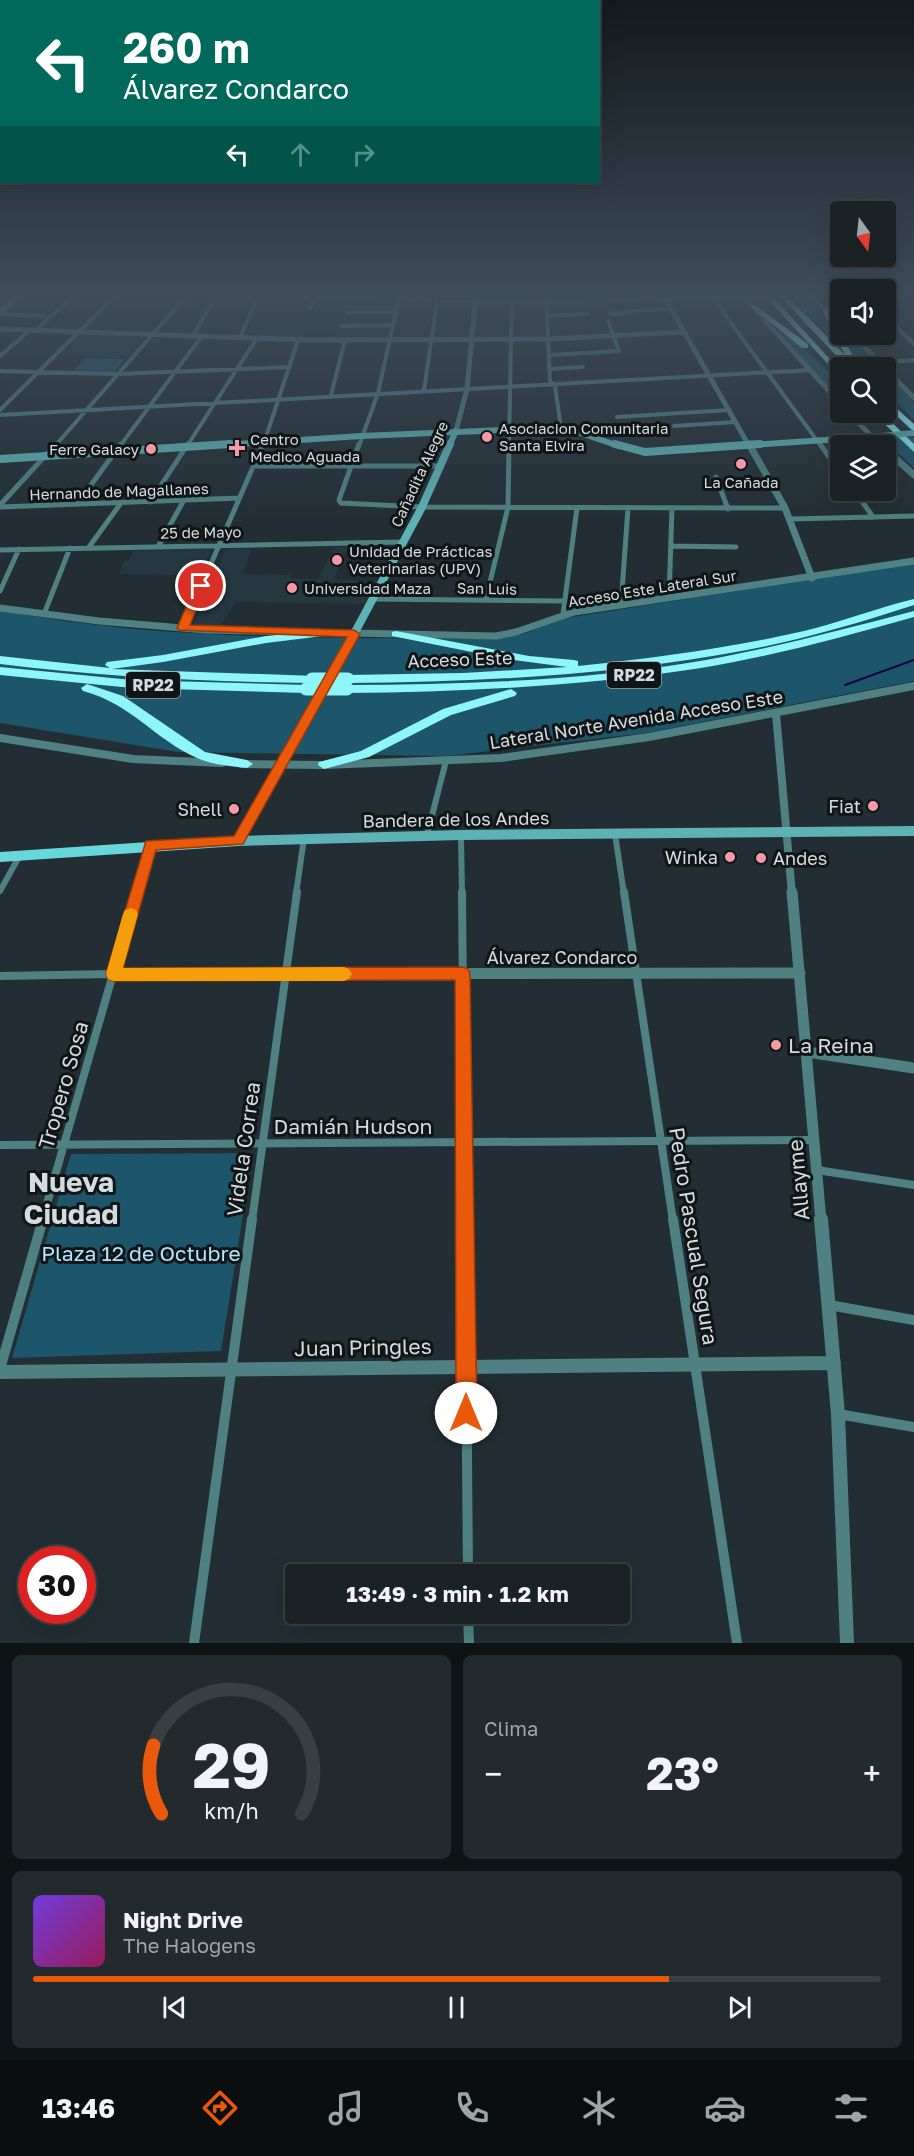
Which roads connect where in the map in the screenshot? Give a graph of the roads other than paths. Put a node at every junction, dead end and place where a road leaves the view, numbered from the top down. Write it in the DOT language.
graph roads {
  1 [pos="810,370"];
  2 [pos="0,371"];
  3 [pos="120,371"];
  4 [pos="176,371"];
  5 [pos="186,371"];
  6 [pos="237,371"];
  7 [pos="289,371"];
  8 [pos="337,371"];
  9 [pos="383,371"];
  10 [pos="427,371"];
  11 [pos="469,371"];
  12 [pos="511,371"];
  13 [pos="550,371"];
  14 [pos="706,371"];
  15 [pos="768,371"];
  16 [pos="782,371"];
  17 [pos="38,372"];
  18 [pos="117,374"];
  19 [pos="709,375"];
  20 [pos="896,379"];
  21 [pos="553,384"];
  22 [pos="511,386"];
  23 [pos="467,388"];
  24 [pos="424,390"];
  25 [pos="378,393"];
  26 [pos="830,393"];
  27 [pos="331,395"];
  28 [pos="279,398"];
  29 [pos="914,398"];
  30 [pos="216,402"];
  31 [pos="151,405"];
  32 [pos="87,409"];
  33 [pos="0,410"];
  34 [pos="729,410"];
  35 [pos="896,412"];
  36 [pos="0,415"];
  37 [pos="617,417"];
  38 [pos="736,422"];
  39 [pos="858,423"];
  40 [pos="887,423"];
  41 [pos="674,426"];
  42 [pos="561,428"];
  43 [pos="510,429"];
  44 [pos="662,429"];
  45 [pos="456,431"];
  46 [pos="914,431"];
  47 [pos="868,435"];
  48 [pos="885,435"];
  49 [pos="361,436"];
  50 [pos="598,437"];
  51 [pos="830,440"];
  52 [pos="817,441"];
  53 [pos="264,443"];
  54 [pos="750,446"];
  55 [pos="187,448"];
  56 [pos="914,449"];
  57 [pos="116,453"];
  58 [pos="47,457"];
  59 [pos="0,459"];
  60 [pos="830,459"];
  61 [pos="896,459"];
  62 [pos="254,466"];
  63 [pos="351,466"];
  64 [pos="441,466"];
  65 [pos="914,475"];
  66 [pos="716,477"];
  67 [pos="239,498"];
  68 [pos="184,500"];
  69 [pos="862,501"];
  70 [pos="150,502"];
  71 [pos="121,503"];
  72 [pos="77,504"];
  73 [pos="0,506"];
  74 [pos="422,507"];
  75 [pos="508,507"];
  76 [pos="577,508"];
  77 [pos="628,508"];
  78 [pos="672,508"];
  79 [pos="785,508"];
  80 [pos="728,509"];
  81 [pos="914,516"];
  82 [pos="873,517"];
  83 [pos="790,519"];
  84 [pos="402,543"];
  85 [pos="219,544"];
  86 [pos="159,545"];
  87 [pos="671,546"];
  88 [pos="736,546"];
  89 [pos="89,547"];
  90 [pos="70,548"];
  91 [pos="19,549"];
  92 [pos="0,550"];
  93 [pos="914,561"];
  94 [pos="812,578"];
  95 [pos="0,591"];
  96 [pos="914,592"];
  97 [pos="669,598"];
  98 [pos="372,599"];
  99 [pos="486,599"];
  100 [pos="565,601"];
  101 [pos="914,602"];
  102 [pos="621,605"];
  103 [pos="0,608"];
  104 [pos="44,614"];
  105 [pos="563,614"];
  106 [pos="914,614"];
  107 [pos="183,628"];
  108 [pos="319,634"];
  109 [pos="354,634"];
  110 [pos="396,634"];
  111 [pos="742,653"];
  112 [pos="710,654"];
  113 [pos="0,660"];
  114 [pos="14,662"];
  115 [pos="0,671"];
  116 [pos="20,674"];
  117 [pos="309,684"];
  118 [pos="348,684"];
  119 [pos="914,686"];
  120 [pos="776,714"];
  121 [pos="0,738"];
  122 [pos="447,762"];
  123 [pos="247,764"];
  124 [pos="281,765"];
  125 [pos="324,765"];
  126 [pos="914,831"];
  127 [pos="788,833"];
  128 [pos="615,834"];
  129 [pos="461,835"];
  130 [pos="427,836"];
  131 [pos="304,838"];
  132 [pos="238,841"];
  133 [pos="151,845"];
  134 [pos="20,855"];
  135 [pos="0,857"];
  136 [pos="0,891"];
  137 [pos="636,973"];
  138 [pos="800,973"];
  139 [pos="113,974"];
  140 [pos="286,974"];
  141 [pos="462,974"];
  142 [pos="0,976"];
  143 [pos="807,1052"];
  144 [pos="914,1068"];
  145 [pos="814,1140"];
  146 [pos="662,1142"];
  147 [pos="464,1143"];
  148 [pos="0,1145"];
  149 [pos="262,1145"];
  150 [pos="64,1146"];
  151 [pos="817,1170"];
  152 [pos="914,1185"];
  153 [pos="828,1305"];
  154 [pos="914,1320"];
  155 [pos="834,1363"];
  156 [pos="695,1364"];
  157 [pos="466,1366"];
  158 [pos="231,1369"];
  159 [pos="0,1370"];
  160 [pos="838,1414"];
  161 [pos="914,1427"];
  162 [pos="468,1564"];
  163 [pos="468,1624"];
  164 [pos="194,1643"];
  165 [pos="469,1643"];
  166 [pos="737,1643"];
  167 [pos="847,1643"];
  1 -- 26 [label="street"];
  2 -- 17 [label="street"];
  3 -- 18 [label="street"];
  4 -- 5 [label="street"];
  4 -- 18 [label="street"];
  4 -- 31 [label="street"];
  6 -- 30 [label="street"];
  7 -- 28 [label="street"];
  8 -- 27 [label="street"];
  9 -- 25 [label="street"];
  10 -- 24 [label="street"];
  11 -- 23 [label="street, Cañadita Alegre"];
  12 -- 22 [label="street"];
  13 -- 21 [label="street"];
  14 -- 19 [label="street"];
  15 -- 16 [label="street"];
  15 -- 19 [label="street"];
  15 -- 52 [label="street"];
  17 -- 18 [label="street"];
  17 -- 33 [label="street"];
  18 -- 32 [label="street"];
  19 -- 21 [label="street"];
  19 -- 34 [label="street"];
  20 -- 29 [label="street"];
  21 -- 22 [label="street"];
  21 -- 42 [label="street"];
  22 -- 23 [label="street"];
  22 -- 43 [label="street"];
  23 -- 24 [label="street"];
  23 -- 45 [label="street, Cañadita Alegre"];
  24 -- 25 [label="street"];
  25 -- 27 [label="street"];
  25 -- 49 [label="street"];
  27 -- 28 [label="street"];
  28 -- 30 [label="street"];
  28 -- 53 [label="street"];
  30 -- 31 [label="street"];
  30 -- 55 [label="street"];
  31 -- 32 [label="street"];
  31 -- 57 [label="street"];
  32 -- 36 [label="street"];
  32 -- 58 [label="street"];
  34 -- 37 [label="street"];
  34 -- 38 [label="street"];
  35 -- 46 [label="highway"];
  38 -- 41 [label="street"];
  38 -- 54 [label="street"];
  39 -- 47 [label="street"];
  40 -- 56 [label="highway"];
  42 -- 43 [label="main road"];
  42 -- 50 [label="main road"];
  43 -- 45 [label="main road"];
  43 -- 75 [label="street"];
  44 -- 50 [label="street"];
  45 -- 49 [label="main road"];
  45 -- 64 [label="main road, Cañadita Alegre"];
  46 -- 48 [label="main road, bridge"];
  49 -- 53 [label="main road"];
  49 -- 63 [label="street"];
  50 -- 54 [label="main road"];
  51 -- 52 [label="main road"];
  52 -- 54 [label="main road"];
  52 -- 60 [label="street"];
  53 -- 55 [label="main road"];
  53 -- 62 [label="street"];
  54 -- 79 [label="street"];
  55 -- 57 [label="main road"];
  55 -- 70 [label="street"];
  57 -- 58 [label="main road"];
  57 -- 72 [label="street"];
  58 -- 59 [label="main road"];
  58 -- 73 [label="street"];
  61 -- 65 [label="street"];
  62 -- 63 [label="street"];
  62 -- 67 [label="street"];
  63 -- 64 [label="street"];
  63 -- 74 [label="street"];
  64 -- 74 [label="main road, Cañadita Alegre"];
  66 -- 80 [label="street"];
  67 -- 68 [label="street, Hernando de Magallanes"];
  67 -- 85 [label="street"];
  68 -- 70 [label="street, Hernando de Magallanes"];
  68 -- 86 [label="street"];
  69 -- 82 [label="street"];
  70 -- 71 [label="street, Hernando de Magallanes"];
  71 -- 72 [label="street, Hernando de Magallanes"];
  71 -- 89 [label="street"];
  72 -- 73 [label="street, Hernando de Magallanes"];
  74 -- 75 [label="street"];
  74 -- 84 [label="main road, Cañadita Alegre"];
  75 -- 76 [label="street"];
  75 -- 99 [label="street"];
  76 -- 77 [label="street"];
  76 -- 100 [label="street"];
  77 -- 78 [label="street"];
  77 -- 102 [label="street"];
  78 -- 80 [label="street"];
  78 -- 87 [label="street"];
  79 -- 80 [label="street"];
  79 -- 83 [label="street"];
  81 -- 82 [label="street"];
  82 -- 83 [label="street"];
  83 -- 94 [label="street"];
  84 -- 85 [label="street, 25 de Mayo"];
  84 -- 98 [label="main road, Cañadita Alegre"];
  85 -- 86 [label="street, 25 de Mayo"];
  85 -- 107 [label="street"];
  86 -- 89 [label="street, 25 de Mayo"];
  87 -- 88 [label="street"];
  87 -- 97 [label="street"];
  89 -- 90 [label="street, 25 de Mayo"];
  90 -- 91 [label="street, 25 de Mayo"];
  90 -- 104 [label="street"];
  91 -- 92 [label="street, 25 de Mayo"];
  91 -- 95 [label="street"];
  93 -- 94 [label="street, Acceso Este Lateral Sur"];
  94 -- 97 [label="street, Acceso Este Lateral Sur"];
  96 -- 111 [label="highway"];
  97 -- 102 [label="street, Acceso Este Lateral Sur"];
  98 -- 99 [label="street, San Luis"];
  98 -- 109 [label="main road, Cañadita Alegre"];
  99 -- 100 [label="street, San Luis"];
  100 -- 105 [label="street"];
  101 -- 111 [label="highway, Acceso Este / RP22"];
  102 -- 105 [label="street, Acceso Este Lateral Sur"];
  103 -- 104 [label="street, Acceso Este Lateral Sur"];
  104 -- 107 [label="street, Acceso Este Lateral Sur"];
  105 -- 110 [label="street, Acceso Este Lateral Sur"];
  106 -- 111 [label="highway, Acceso Este / RP22"];
  107 -- 108 [label="street, Acceso Este Lateral Sur"];
  108 -- 109 [label="street, Acceso Este Lateral Sur"];
  108 -- 114 [label="highway"];
  109 -- 110 [label="street, Acceso Este Lateral Sur"];
  109 -- 124 [label="main road, Cañadita Alegre"];
  110 -- 112 [label="highway"];
  111 -- 112 [label="highway, Acceso Este / RP22"];
  111 -- 118 [label="highway, Acceso Este / RP22"];
  111 -- 125 [label="highway"];
  112 -- 118 [label="highway, Acceso Este / RP22"];
  113 -- 114 [label="highway, Acceso Este / RP22"];
  114 -- 117 [label="highway, Acceso Este / RP22"];
  115 -- 116 [label="highway, Acceso Este / RP22"];
  116 -- 117 [label="highway, Acceso Este / RP22"];
  116 -- 123 [label="highway"];
  117 -- 118 [label="highway, Acceso Este / RP22, bridge"];
  119 -- 120 [label="street, Lateral Norte Avenida Acceso Este"];
  120 -- 122 [label="street, Lateral Norte Avenida Acceso Este"];
  120 -- 127 [label="street, Allayme"];
  121 -- 123 [label="street, Lateral Norte Avenida Acceso Este"];
  122 -- 125 [label="street, Lateral Norte Avenida Acceso Este"];
  122 -- 130 [label="street"];
  123 -- 124 [label="street, Lateral Norte Avenida Acceso Este"];
  124 -- 125 [label="street, Lateral Norte Avenida Acceso Este"];
  124 -- 132 [label="main road, Cañadita Alegre"];
  126 -- 127 [label="main road, Bandera de los Andes"];
  127 -- 128 [label="main road, Bandera de los Andes"];
  127 -- 138 [label="street, Allayme"];
  128 -- 129 [label="main road, Bandera de los Andes"];
  128 -- 137 [label="street, Pedro Pascual Segura"];
  129 -- 130 [label="main road, Bandera de los Andes"];
  129 -- 141 [label="street"];
  130 -- 131 [label="main road, Bandera de los Andes"];
  131 -- 132 [label="main road, Bandera de los Andes"];
  131 -- 140 [label="street, Videla Correa"];
  132 -- 133 [label="main road, Bandera de los Andes"];
  133 -- 134 [label="main road, Bandera de los Andes"];
  133 -- 139 [label="street, Tropero Sosa"];
  134 -- 135 [label="main road, Bandera de los Andes"];
  134 -- 136 [label="street"];
  137 -- 138 [label="street, Álvarez Condarco"];
  137 -- 141 [label="street, Álvarez Condarco"];
  137 -- 146 [label="street, Pedro Pascual Segura"];
  138 -- 143 [label="street, Allayme"];
  139 -- 140 [label="street, Álvarez Condarco"];
  139 -- 142 [label="street, Álvarez Condarco"];
  139 -- 150 [label="street, Tropero Sosa"];
  140 -- 141 [label="street, Álvarez Condarco"];
  140 -- 149 [label="street, Videla Correa"];
  141 -- 147 [label="street"];
  143 -- 144 [label="street"];
  143 -- 145 [label="street, Allayme"];
  145 -- 146 [label="street, Damián Hudson"];
  145 -- 151 [label="street, Allayme"];
  146 -- 147 [label="street, Damián Hudson"];
  146 -- 156 [label="street, Pedro Pascual Segura"];
  147 -- 149 [label="street, Damián Hudson"];
  147 -- 157 [label="street"];
  148 -- 150 [label="street, Damián Hudson"];
  149 -- 150 [label="street, Damián Hudson"];
  149 -- 158 [label="street, Videla Correa"];
  150 -- 159 [label="street, Tropero Sosa"];
  151 -- 152 [label="street"];
  151 -- 153 [label="street, Allayme"];
  153 -- 154 [label="street"];
  153 -- 155 [label="street, Allayme"];
  155 -- 156 [label="street, Juan Pringles"];
  155 -- 160 [label="street, Allayme"];
  156 -- 157 [label="street, Juan Pringles"];
  156 -- 166 [label="street, Pedro Pascual Segura"];
  157 -- 158 [label="street, Juan Pringles"];
  157 -- 162 [label="street"];
  158 -- 159 [label="street, Juan Pringles"];
  158 -- 164 [label="street, Videla Correa"];
  160 -- 161 [label="street"];
  160 -- 167 [label="street, Allayme"];
  163 -- 165 [label="street"];
}
